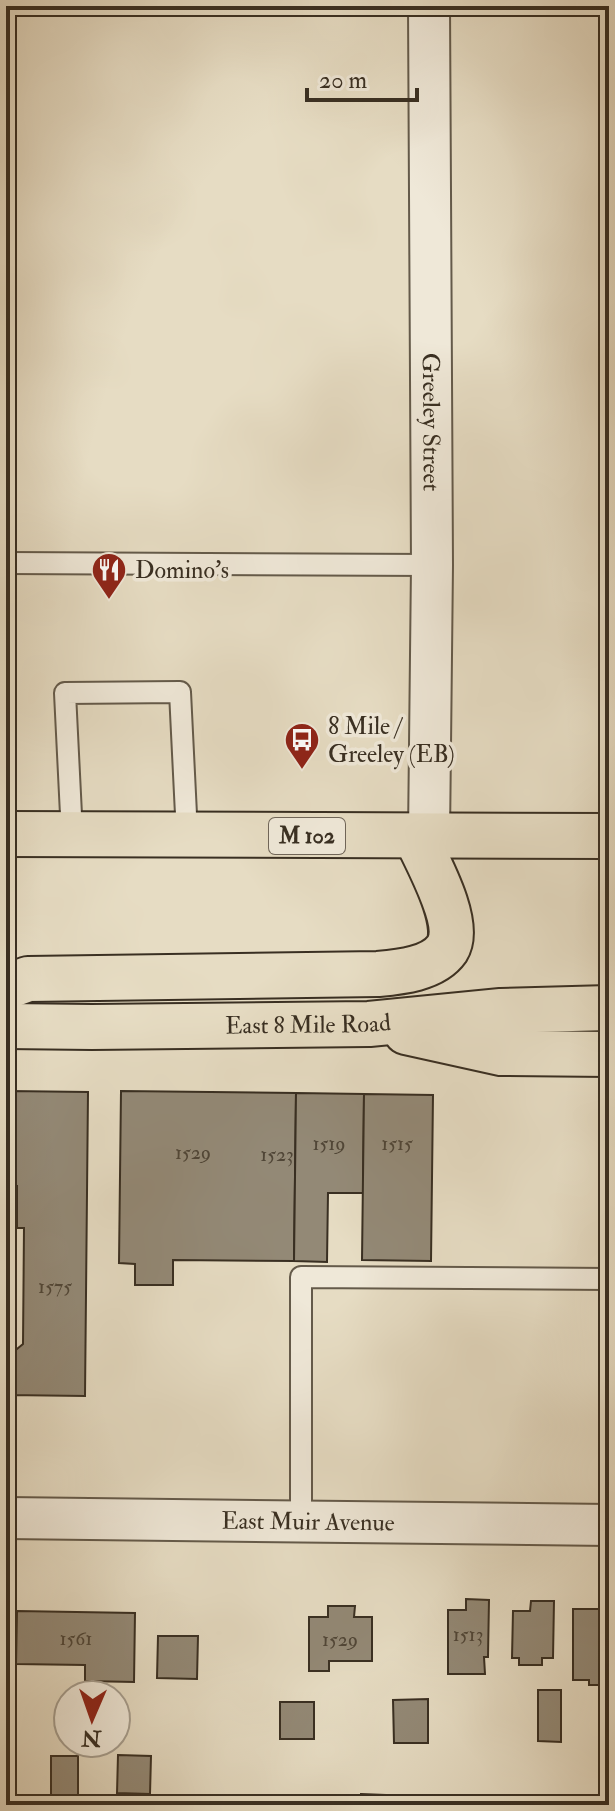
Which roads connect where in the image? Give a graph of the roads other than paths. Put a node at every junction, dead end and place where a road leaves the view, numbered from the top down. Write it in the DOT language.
graph roads {
  1 [pos="429,6"];
  2 [pos="6,563"];
  3 [pos="432,565"];
  4 [pos="6,834"];
  5 [pos="82,835"];
  6 [pos="187,835"];
  7 [pos="423,836"];
  8 [pos="609,836"];
  9 [pos="6,864"];
  10 [pos="6,987"];
  11 [pos="609,1008"];
  12 [pos="369,1024"];
  13 [pos="6,1026"];
  14 [pos="609,1054"];
  15 [pos="609,1279"];
  16 [pos="6,1518"];
  17 [pos="301,1521"];
  18 [pos="609,1525"];
  1 -- 3 [label="street, Greeley Street"];
  2 -- 3 [label="lane"];
  3 -- 7 [label="street, Greeley Street"];
  4 -- 5 [label="highway, M 102"];
  5 -- 6 [label="highway, M 102"];
  5 -- 6 [label="lane"];
  5 -- 9 [label="highway"];
  6 -- 7 [label="highway, M 102"];
  7 -- 8 [label="highway, M 102"];
  7 -- 10 [label="highway"];
  11 -- 12 [label="highway, East 8 Mile Road"];
  12 -- 13 [label="highway, East 8 Mile Road"];
  12 -- 14 [label="highway"];
  15 -- 17 [label="lane"];
  16 -- 17 [label="street, East Muir Avenue"];
  17 -- 18 [label="street, East Muir Avenue"];
}
